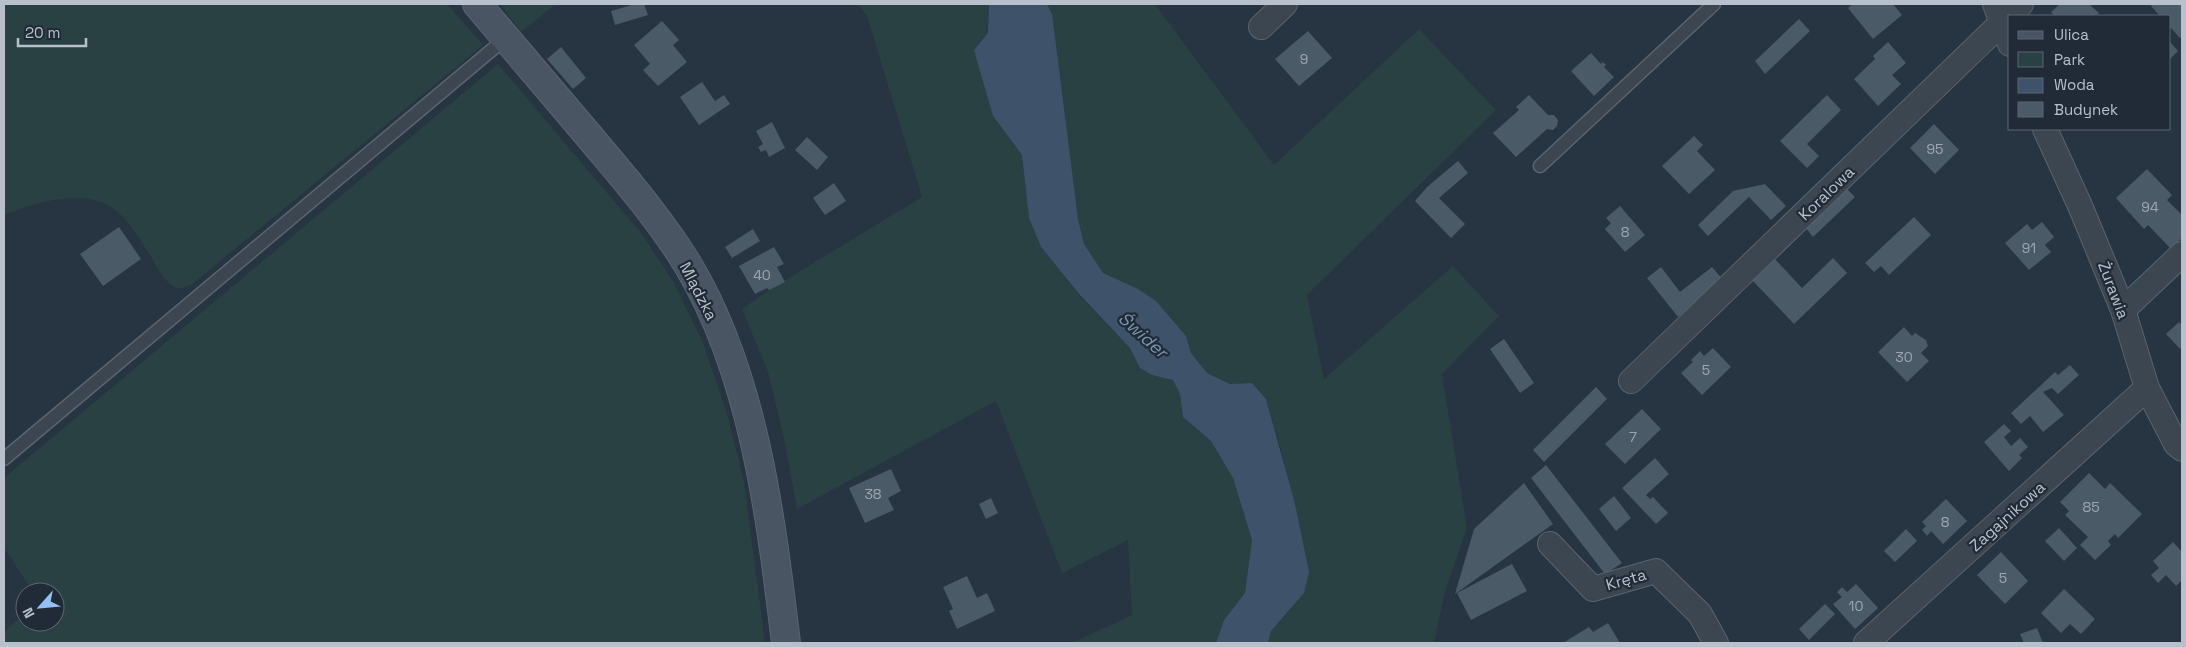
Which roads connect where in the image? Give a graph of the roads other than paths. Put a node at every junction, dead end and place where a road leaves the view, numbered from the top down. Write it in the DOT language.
graph roads {
  1 [pos="477,4"];
  2 [pos="1285,4"];
  3 [pos="1714,4"];
  4 [pos="2021,4"];
  5 [pos="2010,15"];
  6 [pos="2002,23"];
  7 [pos="1260,27"];
  8 [pos="506,38"];
  9 [pos="2045,130"];
  10 [pos="1540,166"];
  11 [pos="2182,254"];
  12 [pos="2123,310"];
  13 [pos="1631,382"];
  14 [pos="2147,388"];
  15 [pos="2182,449"];
  16 [pos="4,459"];
  17 [pos="1550,544"];
  18 [pos="786,643"];
  19 [pos="1716,643"];
  20 [pos="1866,643"];
  1 -- 8 [label="street, Mlądzka"];
  2 -- 7 [label="street"];
  3 -- 10 [label="lane"];
  4 -- 5 [label="street, Koralowa"];
  6 -- 13 [label="street, Koralowa"];
  8 -- 16 [label="lane"];
  8 -- 18 [label="street, Mlądzka"];
  9 -- 12 [label="street, Żurawia"];
  11 -- 12 [label="street"];
  12 -- 14 [label="street, Żurawia"];
  14 -- 15 [label="street, Żurawia"];
  14 -- 20 [label="street, Zagajnikowa"];
  17 -- 19 [label="street, Kręta"];
}
